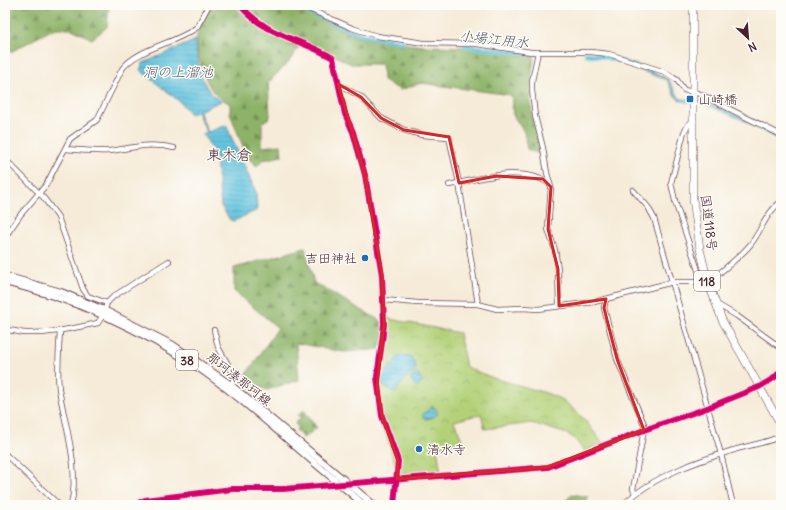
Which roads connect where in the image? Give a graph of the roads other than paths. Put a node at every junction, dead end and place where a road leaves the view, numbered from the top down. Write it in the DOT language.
graph roads {
  1 [pos="208,5"];
  2 [pos="240,5"];
  3 [pos="300,5"];
  4 [pos="693,5"];
  5 [pos="538,54"];
  6 [pos="338,84"];
  7 [pos="693,93"];
  8 [pos="694,121"];
  9 [pos="781,135"];
  10 [pos="174,148"];
  11 [pos="65,149"];
  12 [pos="5,159"];
  13 [pos="459,183"];
  14 [pos="549,183"];
  15 [pos="450,185"];
  16 [pos="633,190"];
  17 [pos="39,194"];
  18 [pos="781,202"];
  19 [pos="5,237"];
  20 [pos="169,261"];
  21 [pos="5,276"];
  22 [pos="5,282"];
  23 [pos="673,282"];
  24 [pos="705,282"];
  25 [pos="606,299"];
  26 [pos="383,300"];
  27 [pos="107,303"];
  28 [pos="715,303"];
  29 [pos="478,304"];
  30 [pos="559,306"];
  31 [pos="103,312"];
  32 [pos="214,330"];
  33 [pos="5,331"];
  34 [pos="60,331"];
  35 [pos="781,348"];
  36 [pos="781,372"];
  37 [pos="231,385"];
  38 [pos="759,387"];
  39 [pos="707,408"];
  40 [pos="781,425"];
  41 [pos="644,430"];
  42 [pos="781,436"];
  43 [pos="5,454"];
  44 [pos="721,454"];
  45 [pos="397,479"];
  46 [pos="340,484"];
  47 [pos="350,484"];
  48 [pos="635,494"];
  49 [pos="59,505"];
  50 [pos="71,505"];
  51 [pos="134,505"];
  52 [pos="364,505"];
  53 [pos="374,505"];
  54 [pos="394,505"];
  55 [pos="623,505"];
  56 [pos="732,505"];
  1 -- 11 [label="street"];
  2 -- 6 [label="street"];
  3 -- 5 [label="street"];
  4 -- 7 [label="highway, 国道118号 / 118"];
  5 -- 7 [label="street"];
  5 -- 14 [label="street"];
  6 -- 13 [label="street"];
  6 -- 26 [label="street"];
  7 -- 8 [label="highway, 国道118号 / 118"];
  7 -- 9 [label="street"];
  8 -- 24 [label="highway, 国道118号 / 118"];
  8 -- 24 [label="street"];
  10 -- 11 [label="street"];
  11 -- 17 [label="street"];
  12 -- 17 [label="street"];
  13 -- 14 [label="street"];
  13 -- 15 [label="street"];
  13 -- 29 [label="street"];
  14 -- 30 [label="street"];
  16 -- 23 [label="street"];
  17 -- 19 [label="street"];
  17 -- 27 [label="street"];
  18 -- 24 [label="street"];
  20 -- 27 [label="street"];
  21 -- 31 [label="main road, 那珂湊那珂線 / 38"];
  22 -- 31 [label="main road, 那珂湊那珂線 / 38"];
  23 -- 24 [label="street"];
  23 -- 25 [label="street"];
  23 -- 39 [label="street"];
  24 -- 28 [label="highway, 国道118号 / 118"];
  25 -- 30 [label="street"];
  25 -- 41 [label="street"];
  26 -- 29 [label="street"];
  26 -- 45 [label="street"];
  27 -- 31 [label="street"];
  28 -- 35 [label="street"];
  28 -- 38 [label="highway, 国道118号 / 118"];
  29 -- 30 [label="street"];
  31 -- 34 [label="street"];
  31 -- 37 [label="main road, 那珂湊那珂線 / 38"];
  31 -- 46 [label="main road, 那珂湊那珂線 / 38"];
  32 -- 37 [label="street"];
  33 -- 34 [label="street"];
  34 -- 50 [label="street"];
  36 -- 38 [label="street"];
  37 -- 47 [label="main road, 那珂湊那珂線 / 38"];
  38 -- 39 [label="street"];
  38 -- 40 [label="highway, 国道118号 / 118"];
  39 -- 41 [label="street"];
  39 -- 44 [label="street"];
  41 -- 45 [label="street"];
  41 -- 48 [label="street"];
  42 -- 44 [label="street"];
  43 -- 49 [label="street"];
  44 -- 48 [label="street"];
  44 -- 56 [label="street"];
  45 -- 47 [label="street"];
  45 -- 54 [label="street"];
  46 -- 47 [label="street"];
  46 -- 51 [label="street"];
  46 -- 52 [label="main road, 那珂湊那珂線 / 38"];
  47 -- 53 [label="main road, 那珂湊那珂線 / 38"];
  48 -- 55 [label="street"];
}
